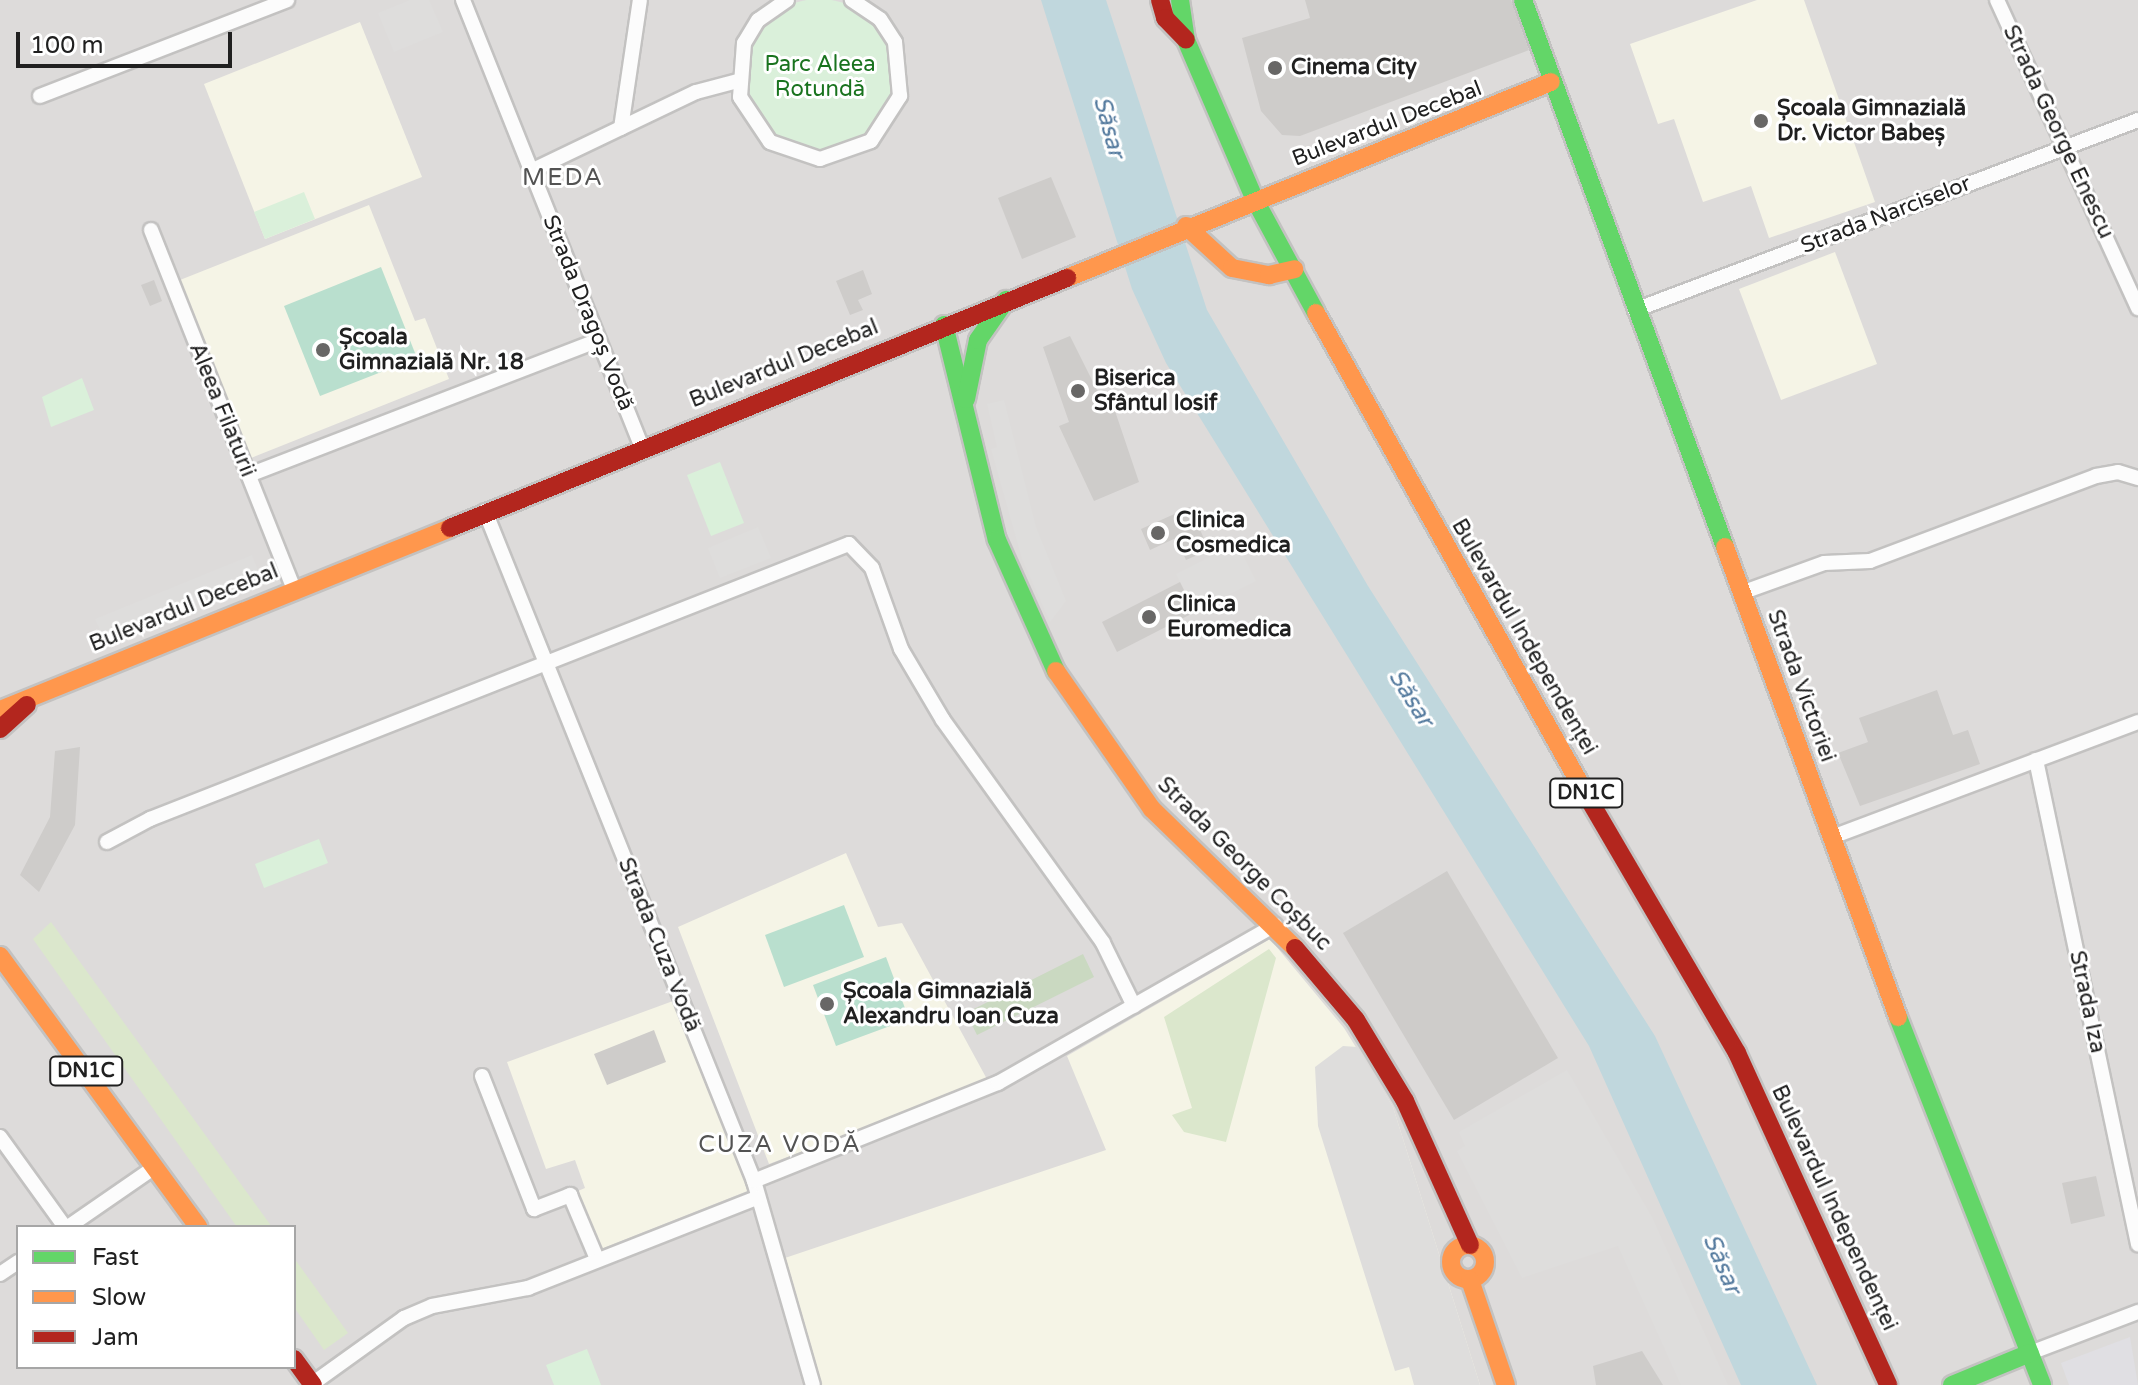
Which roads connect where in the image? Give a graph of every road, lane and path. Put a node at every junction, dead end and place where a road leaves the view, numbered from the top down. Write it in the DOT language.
graph roads {
  1 [pos="287,0"];
  2 [pos="463,0"];
  3 [pos="640,0"];
  4 [pos="787,0"];
  5 [pos="852,0"];
  6 [pos="1160,0"];
  7 [pos="1180,0"];
  8 [pos="1523,0"];
  9 [pos="1997,0"];
  10 [pos="1186,40"];
  11 [pos="738,81"];
  12 [pos="1551,82"];
  13 [pos="40,96"];
  14 [pos="2138,120"];
  15 [pos="621,128"];
  16 [pos="2065,147"];
  17 [pos="531,171"];
  18 [pos="1255,200"];
  19 [pos="1186,226"];
  20 [pos="151,230"];
  21 [pos="1294,269"];
  22 [pos="1006,300"];
  23 [pos="2138,308"];
  24 [pos="1635,310"];
  25 [pos="944,325"];
  26 [pos="599,340"];
  27 [pos="964,409"];
  28 [pos="642,448"];
  29 [pos="249,475"];
  30 [pos="2138,478"];
  31 [pos="485,511"];
  32 [pos="294,590"];
  33 [pos="1741,593"];
  34 [pos="546,662"];
  35 [pos="37,695"];
  36 [pos="0,710"];
  37 [pos="2138,722"];
  38 [pos="0,729"];
  39 [pos="2036,760"];
  40 [pos="1832,837"];
  41 [pos="107,842"];
  42 [pos="1275,925"];
  43 [pos="0,946"];
  44 [pos="0,956"];
  45 [pos="16,975"];
  46 [pos="1134,1006"];
  47 [pos="482,1076"];
  48 [pos="0,1137"];
  49 [pos="155,1167"];
  50 [pos="754,1181"];
  51 [pos="757,1198"];
  52 [pos="65,1225"];
  53 [pos="69,1225"];
  54 [pos="197,1225"];
  55 [pos="2138,1244"];
  56 [pos="1464,1246"];
  57 [pos="597,1259"];
  58 [pos="1475,1276"];
  59 [pos="2138,1312"];
  60 [pos="2030,1353"];
  61 [pos="296,1362"];
  62 [pos="312,1385"];
  63 [pos="813,1385"];
  64 [pos="1506,1385"];
  65 [pos="1888,1385"];
  66 [pos="1952,1385"];
  67 [pos="2042,1385"];
  1 -- 13 [label="street"];
  2 -- 17 [label="street, Strada Dragoș Vodă"];
  3 -- 15 [label="street"];
  4 -- 11 [label="street"];
  5 -- 11 [label="street"];
  6 -- 10 [label="main road, Bulevardul Independenței / DN1C"];
  7 -- 10 [label="main road, Bulevardul Independenței / DN1C"];
  8 -- 12 [label="main road, Strada Victoriei"];
  9 -- 16 [label="street, Strada George Enescu"];
  10 -- 18 [label="main road, Bulevardul Independenței / DN1C"];
  11 -- 15 [label="street"];
  12 -- 18 [label="main road, Bulevardul Decebal"];
  12 -- 24 [label="main road, Strada Victoriei"];
  14 -- 16 [label="street, Strada Narciselor"];
  15 -- 17 [label="street"];
  16 -- 23 [label="street, Strada George Enescu"];
  16 -- 24 [label="street, Strada Narciselor"];
  17 -- 26 [label="street, Strada Dragoș Vodă"];
  18 -- 19 [label="main road, Bulevardul Decebal"];
  18 -- 21 [label="main road, Bulevardul Independenței / DN1C"];
  19 -- 21 [label="main road"];
  19 -- 22 [label="main road, Bulevardul Decebal"];
  20 -- 29 [label="street, Aleea Filaturii"];
  21 -- 65 [label="main road, Bulevardul Independenței / DN1C"];
  22 -- 25 [label="main road, Bulevardul Decebal"];
  22 -- 27 [label="main road"];
  24 -- 33 [label="main road, Strada Victoriei"];
  25 -- 27 [label="main road, Strada George Coșbuc"];
  25 -- 28 [label="main road, Bulevardul Decebal"];
  26 -- 28 [label="street, Strada Dragoș Vodă"];
  26 -- 29 [label="street"];
  27 -- 42 [label="main road, Strada George Coșbuc"];
  28 -- 31 [label="main road, Bulevardul Decebal"];
  29 -- 32 [label="street, Aleea Filaturii"];
  30 -- 33 [label="street"];
  31 -- 32 [label="main road, Bulevardul Decebal"];
  31 -- 34 [label="street, Strada Cuza Vodă"];
  32 -- 35 [label="main road, Bulevardul Decebal"];
  33 -- 40 [label="main road, Strada Victoriei"];
  34 -- 41 [label="street"];
  34 -- 46 [label="street"];
  34 -- 50 [label="street, Strada Cuza Vodă"];
  35 -- 36 [label="main road, Bulevardul Decebal"];
  35 -- 38 [label="main road, Bulevardul Decebal"];
  37 -- 39 [label="street"];
  39 -- 40 [label="street"];
  39 -- 55 [label="street, Strada Iza"];
  40 -- 60 [label="main road, Strada Victoriei"];
  42 -- 46 [label="street"];
  42 -- 56 [label="main road, Strada George Coșbuc"];
  43 -- 45 [label="main road, DN1C"];
  44 -- 45 [label="main road, DN1C"];
  45 -- 49 [label="main road, DN1C"];
  46 -- 50 [label="street"];
  47 -- 57 [label="street"];
  48 -- 52 [label="street"];
  49 -- 53 [label="street"];
  49 -- 54 [label="main road, DN1C"];
  50 -- 51 [label="street, Strada Cuza Vodă"];
  51 -- 57 [label="street"];
  51 -- 63 [label="street, Strada Cuza Vodă"];
  56 -- 58 [label="main road, Strada George Coșbuc"];
  56 -- 58 [label="main road, Strada George Coșbuc"];
  57 -- 62 [label="street"];
  58 -- 64 [label="main road, Strada George Coșbuc"];
  59 -- 60 [label="street"];
  60 -- 66 [label="main road"];
  60 -- 67 [label="main road, Strada Victoriei"];
  61 -- 62 [label="main road"];
}
